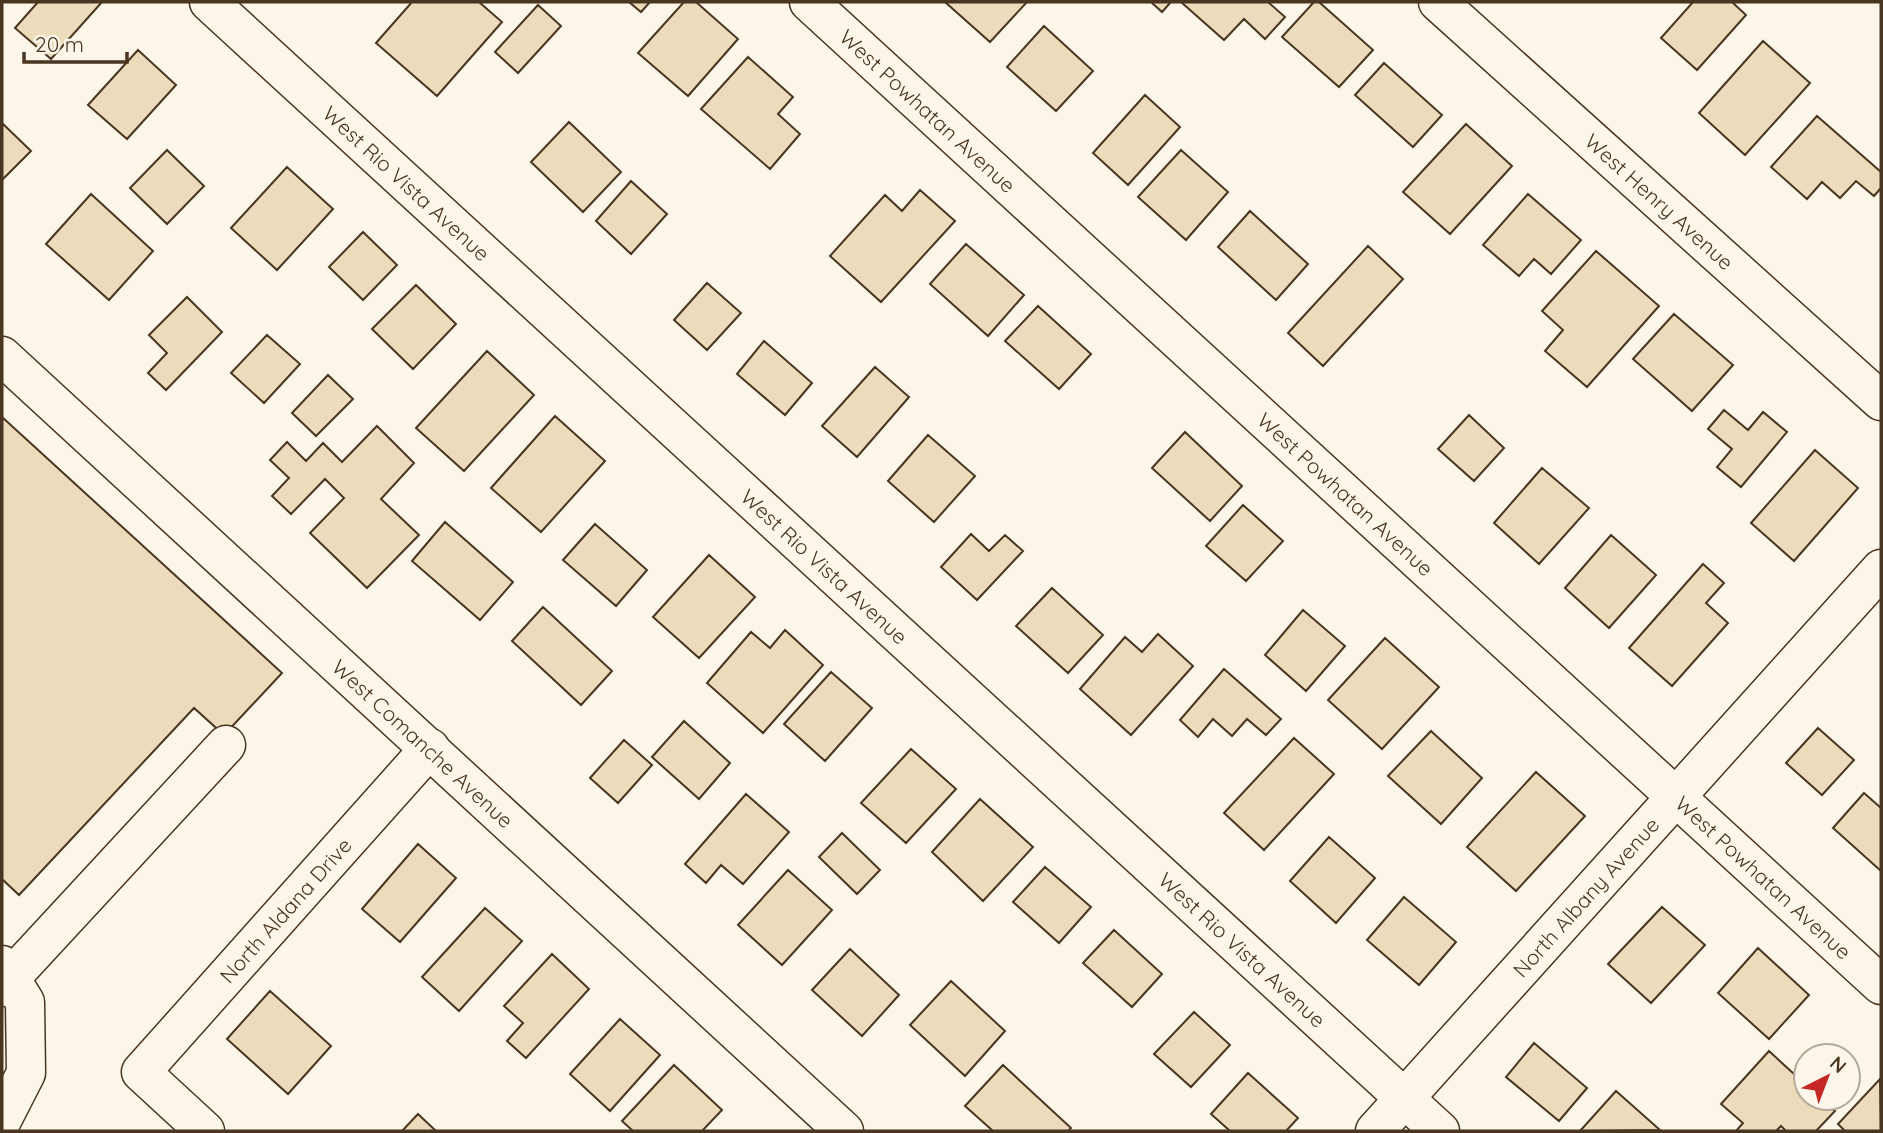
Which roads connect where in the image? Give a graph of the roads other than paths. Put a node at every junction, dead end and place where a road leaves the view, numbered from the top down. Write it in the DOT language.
graph roads {
  1 [pos="209,2"];
  2 [pos="809,2"];
  3 [pos="1438,2"];
  4 [pos="2,356"];
  5 [pos="1881,401"];
  6 [pos="1881,569"];
  7 [pos="226,745"];
  8 [pos="430,748"];
  9 [pos="1676,797"];
  10 [pos="4,977"];
  11 [pos="1881,985"];
  12 [pos="1404,1099"];
  13 [pos="2,1119"];
  14 [pos="205,1131"];
  15 [pos="844,1131"];
  16 [pos="1375,1131"];
  17 [pos="1440,1131"];
  1 -- 12 [label="street, West Rio Vista Avenue"];
  2 -- 9 [label="street, West Powhatan Avenue"];
  3 -- 5 [label="street, West Henry Avenue"];
  4 -- 8 [label="street, West Comanche Avenue"];
  6 -- 9 [label="street, North Albany Avenue"];
  7 -- 10 [label="street"];
  8 -- 14 [label="street, North Aldana Drive"];
  8 -- 15 [label="street, West Comanche Avenue"];
  9 -- 11 [label="street, West Powhatan Avenue"];
  9 -- 12 [label="street, North Albany Avenue"];
  10 -- 13 [label="street"];
  12 -- 16 [label="street, North Albany Avenue"];
  12 -- 17 [label="street, West Rio Vista Avenue"];
}
